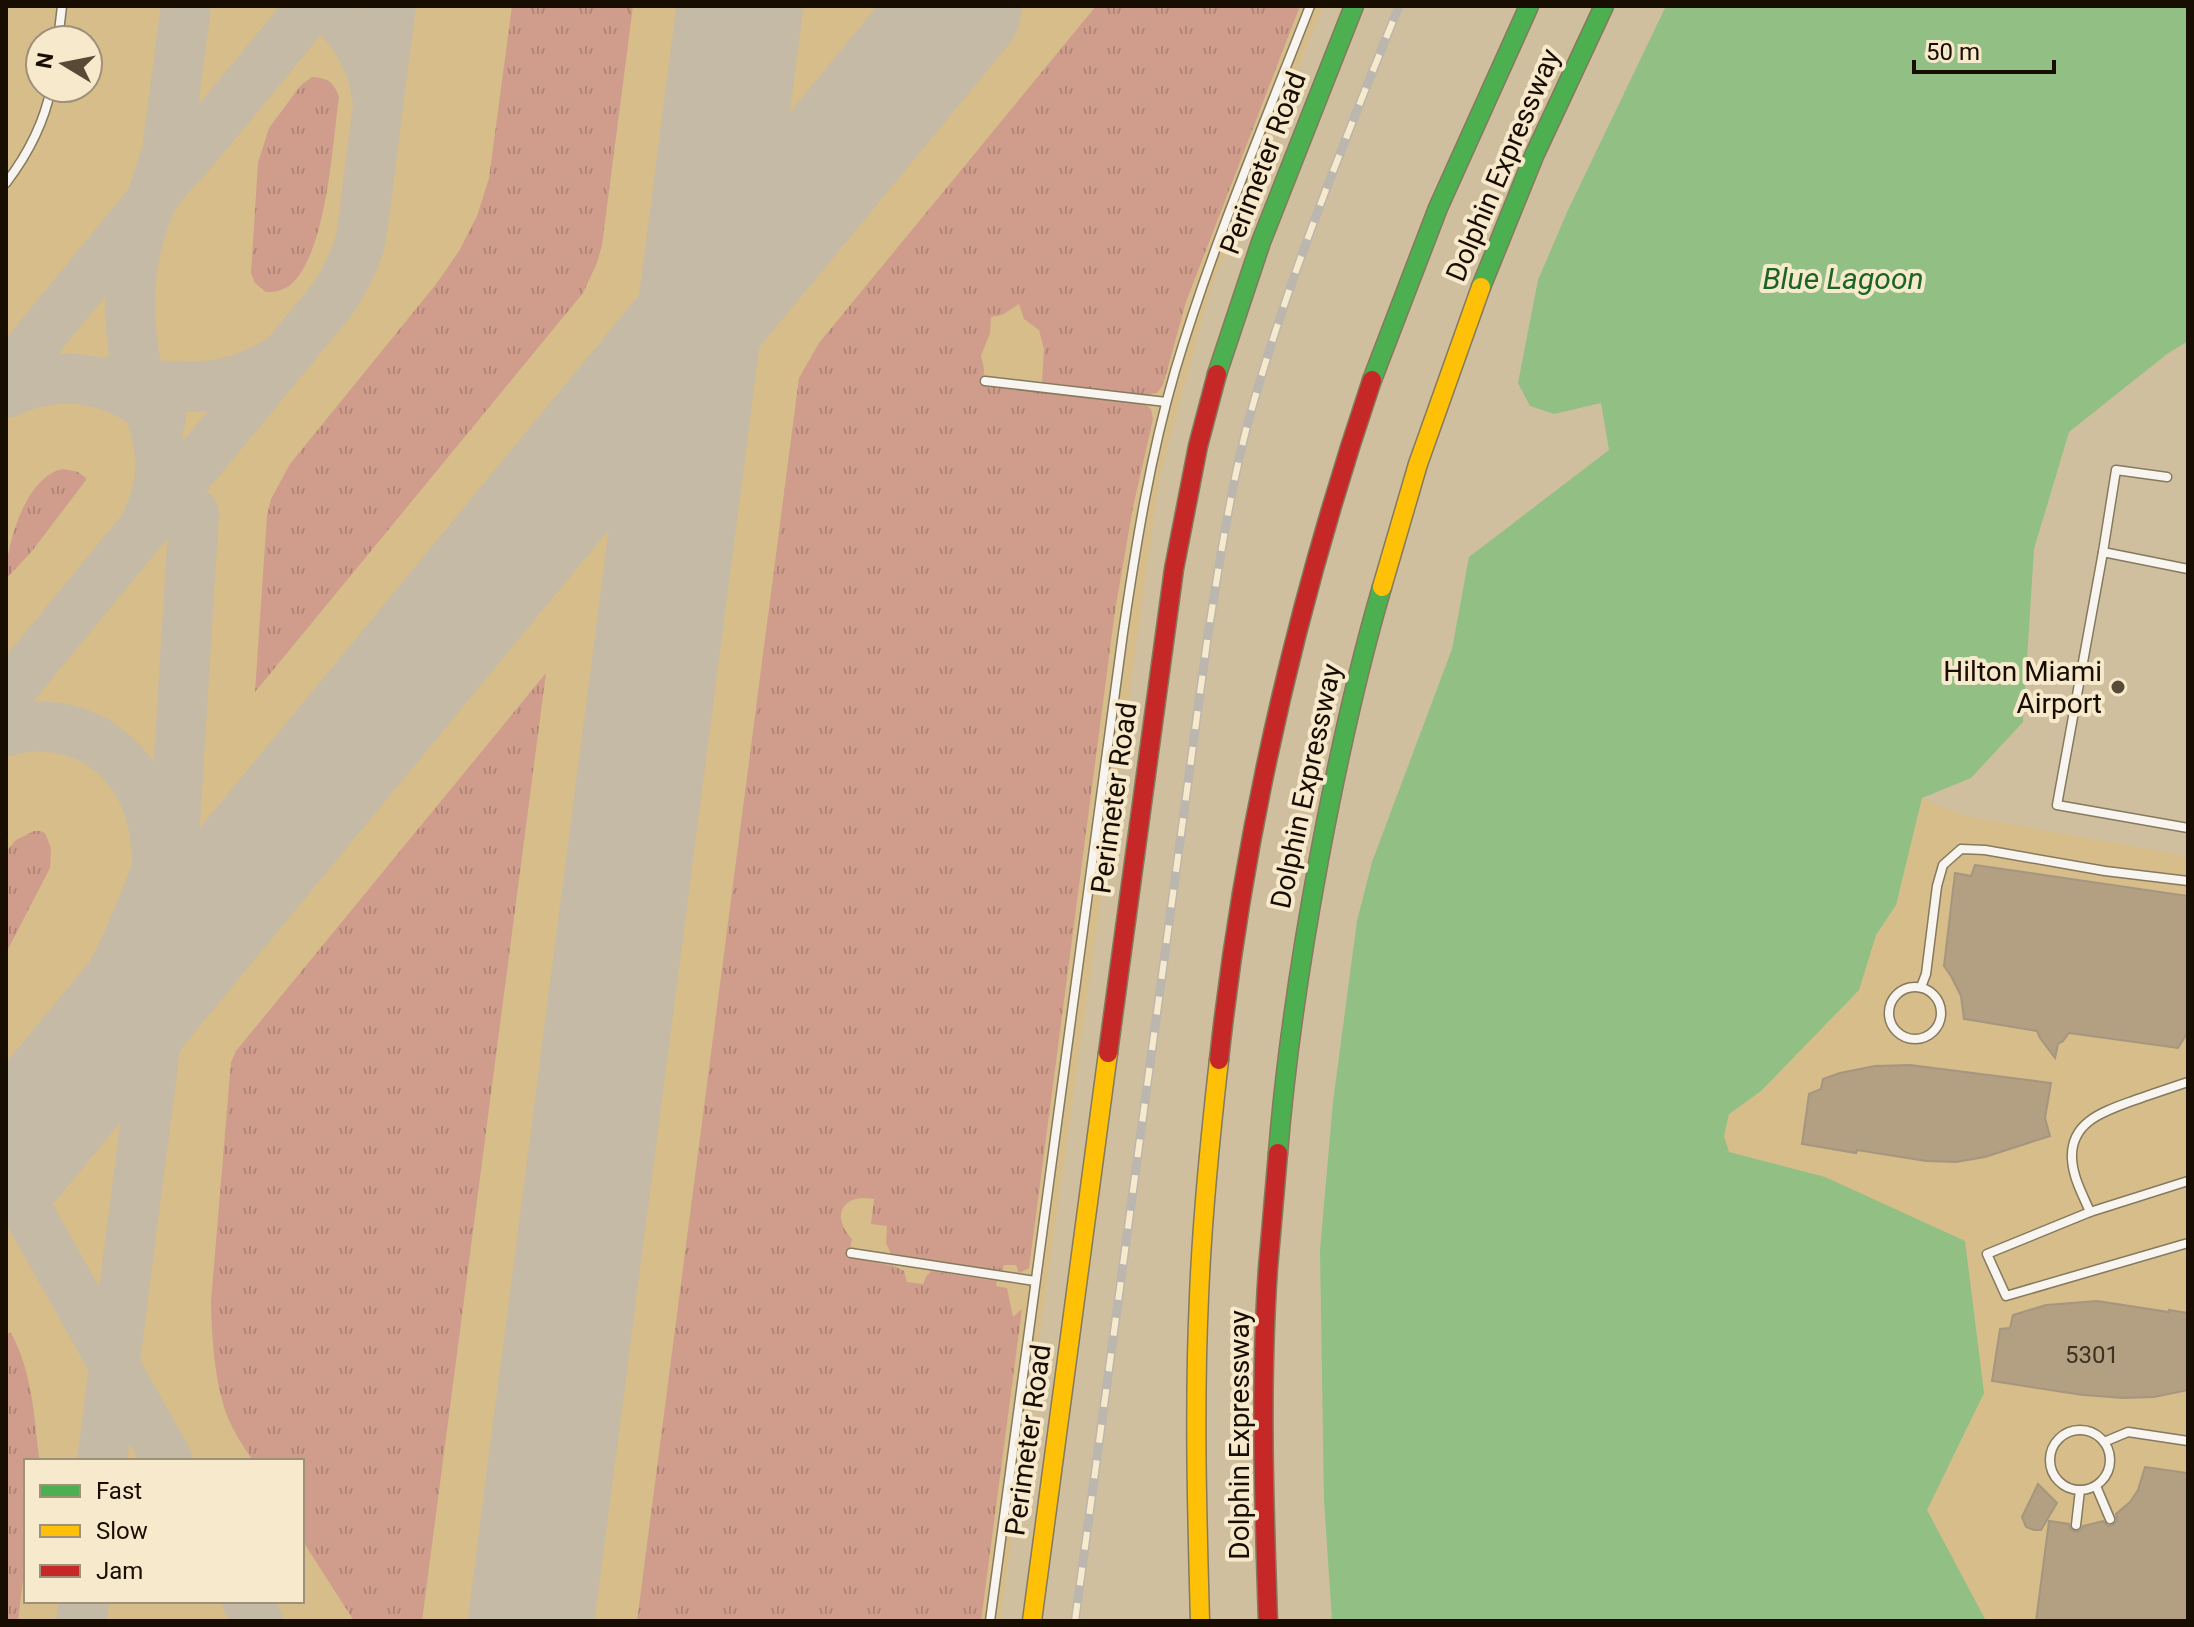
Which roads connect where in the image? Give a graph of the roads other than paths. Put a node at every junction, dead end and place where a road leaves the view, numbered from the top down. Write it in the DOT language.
graph roads {
  1 [pos="1310,6"];
  2 [pos="1354,6"];
  3 [pos="1529,6"];
  4 [pos="1604,6"];
  5 [pos="1614,6"];
  6 [pos="1578,60"];
  7 [pos="48,104"];
  8 [pos="6,183"];
  9 [pos="985,381"];
  10 [pos="1166,402"];
  11 [pos="2167,477"];
  12 [pos="2103,552"];
  13 [pos="2188,569"];
  14 [pos="2188,828"];
  15 [pos="2188,881"];
  16 [pos="1921,987"];
  17 [pos="2188,1082"];
  18 [pos="2188,1181"];
  19 [pos="2090,1212"];
  20 [pos="2188,1243"];
  21 [pos="851,1253"];
  22 [pos="1035,1281"];
  23 [pos="2188,1441"];
  24 [pos="2104,1442"];
  25 [pos="2096,1486"];
  26 [pos="2080,1490"];
  27 [pos="2110,1519"];
  28 [pos="2076,1525"];
  29 [pos="990,1621"];
  30 [pos="1032,1621"];
  31 [pos="1200,1621"];
  32 [pos="1268,1621"];
  1 -- 10 [label="lane"];
  2 -- 30 [label="main road, Perimeter Road"];
  3 -- 31 [label="main road, Dolphin Expressway"];
  4 -- 6 [label="main road, Dolphin Expressway"];
  5 -- 6 [label="main road"];
  6 -- 32 [label="main road, Dolphin Expressway"];
  7 -- 8 [label="lane"];
  9 -- 10 [label="lane"];
  10 -- 22 [label="lane"];
  11 -- 12 [label="lane"];
  12 -- 13 [label="lane"];
  12 -- 14 [label="lane"];
  15 -- 16 [label="lane"];
  16 -- 16 [label="lane"];
  17 -- 19 [label="lane"];
  18 -- 19 [label="lane"];
  19 -- 20 [label="lane"];
  21 -- 22 [label="lane"];
  22 -- 29 [label="lane"];
  23 -- 24 [label="lane"];
  24 -- 25 [label="lane"];
  24 -- 26 [label="lane"];
  25 -- 26 [label="lane"];
  25 -- 27 [label="lane"];
  26 -- 28 [label="lane"];
}
